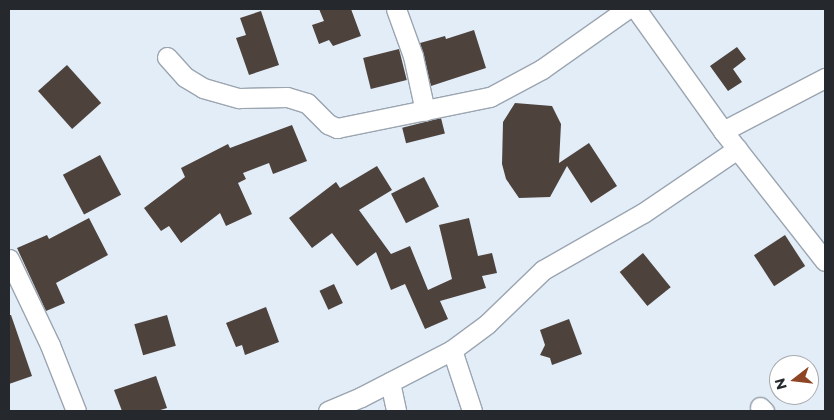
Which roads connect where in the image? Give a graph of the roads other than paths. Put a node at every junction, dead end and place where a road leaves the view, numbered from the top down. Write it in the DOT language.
graph roads {
  1 [pos="396,9"];
  2 [pos="627,9"];
  3 [pos="636,9"];
  4 [pos="168,57"];
  5 [pos="825,78"];
  6 [pos="425,111"];
  7 [pos="723,131"];
  8 [pos="737,149"];
  9 [pos="9,259"];
  10 [pos="825,261"];
  11 [pos="452,350"];
  12 [pos="390,382"];
  13 [pos="76,411"];
  14 [pos="328,411"];
  15 [pos="396,411"];
  16 [pos="472,411"];
  1 -- 6 [label="street"];
  2 -- 6 [label="street"];
  3 -- 7 [label="street"];
  4 -- 6 [label="street"];
  5 -- 7 [label="street"];
  7 -- 8 [label="street"];
  8 -- 10 [label="street"];
  8 -- 11 [label="street"];
  9 -- 13 [label="street"];
  11 -- 12 [label="street"];
  11 -- 16 [label="street"];
  12 -- 14 [label="street"];
  12 -- 15 [label="street"];
}
